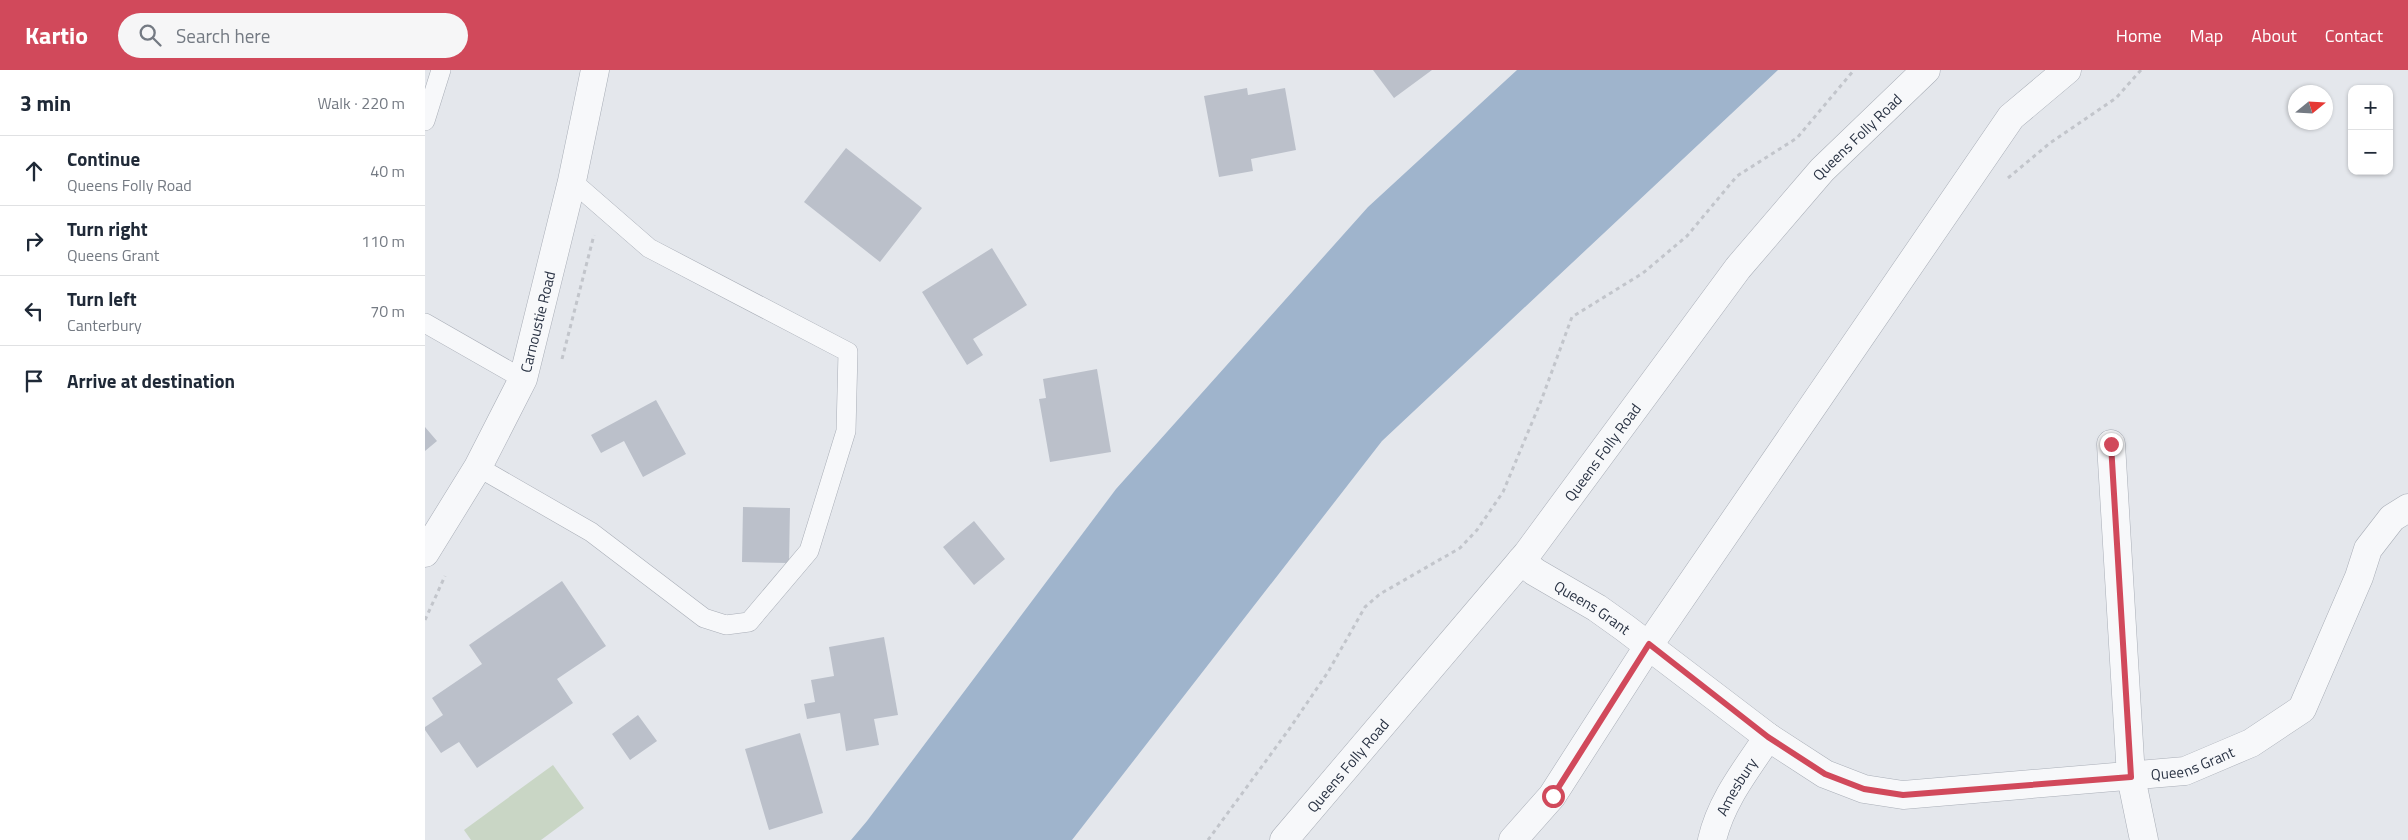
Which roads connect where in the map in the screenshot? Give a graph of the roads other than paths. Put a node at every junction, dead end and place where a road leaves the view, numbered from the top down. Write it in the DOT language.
graph roads {
  1 [pos="441,70"];
  2 [pos="595,70"];
  3 [pos="1926,70"];
  4 [pos="2067,70"];
  5 [pos="425,121"];
  6 [pos="572,181"];
  7 [pos="425,323"];
  8 [pos="523,379"];
  9 [pos="2111,444"];
  10 [pos="478,467"];
  11 [pos="2408,508"];
  12 [pos="425,553"];
  13 [pos="1521,561"];
  14 [pos="1649,644"];
  15 [pos="1768,737"];
  16 [pos="2131,777"];
  17 [pos="1284,840"];
  18 [pos="1513,840"];
  19 [pos="1712,840"];
  20 [pos="2144,840"];
  1 -- 5 [label="lane"];
  2 -- 6 [label="street, Carnoustie Road"];
  3 -- 13 [label="street, Queens Folly Road"];
  4 -- 14 [label="street"];
  6 -- 8 [label="street, Carnoustie Road"];
  6 -- 10 [label="lane"];
  7 -- 8 [label="lane"];
  8 -- 10 [label="street, Carnoustie Road"];
  9 -- 16 [label="street"];
  10 -- 12 [label="street, Carnoustie Road"];
  11 -- 16 [label="street, Queens Grant"];
  13 -- 14 [label="street, Queens Grant"];
  13 -- 17 [label="street, Queens Folly Road"];
  14 -- 15 [label="street, Queens Grant"];
  14 -- 18 [label="street"];
  15 -- 16 [label="street, Queens Grant"];
  15 -- 19 [label="street, Amesbury"];
  16 -- 20 [label="street"];
}
